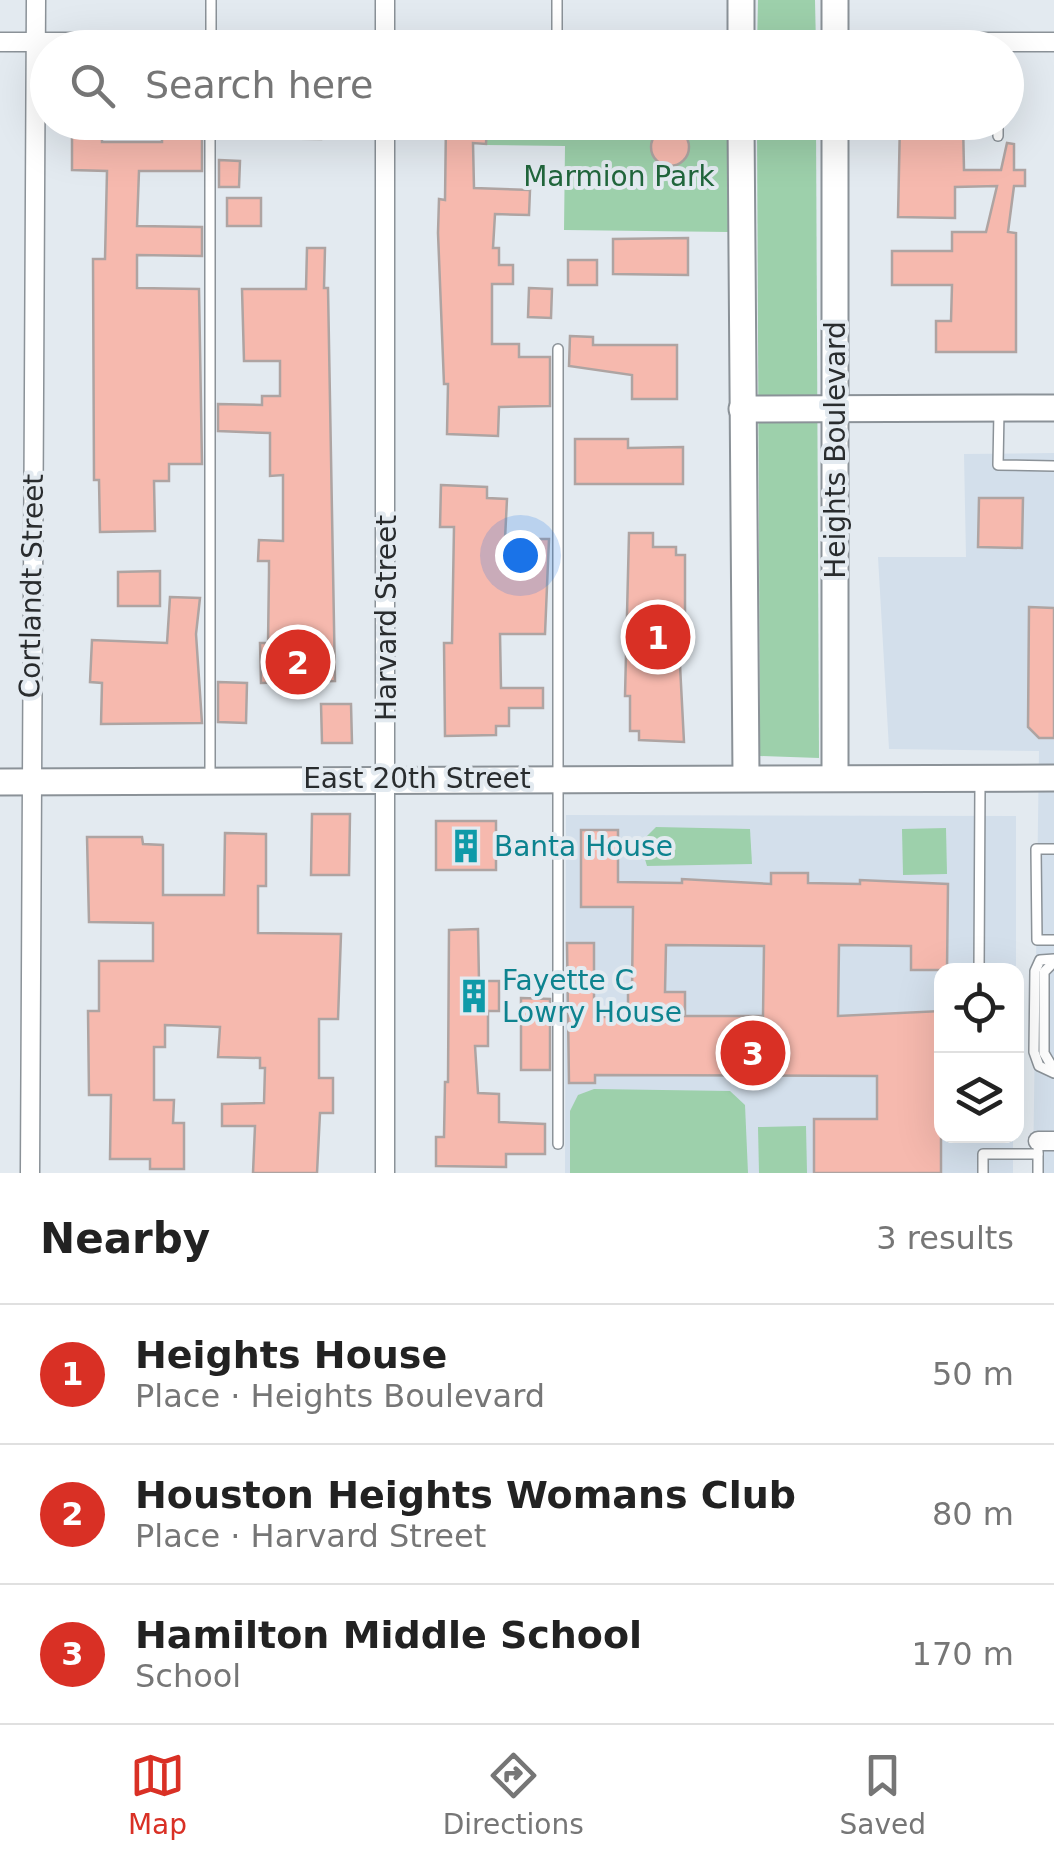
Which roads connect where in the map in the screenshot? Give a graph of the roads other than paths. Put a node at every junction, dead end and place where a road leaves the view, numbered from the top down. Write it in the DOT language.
graph roads {
  1 [pos="36,0"];
  2 [pos="211,0"];
  3 [pos="385,0"];
  4 [pos="557,0"];
  5 [pos="741,0"];
  6 [pos="835,0"];
  7 [pos="36,30"];
  8 [pos="211,30"];
  9 [pos="385,30"];
  10 [pos="556,30"];
  11 [pos="741,30"];
  12 [pos="835,30"];
  13 [pos="0,42"];
  14 [pos="30,42"];
  15 [pos="1054,42"];
  16 [pos="1024,44"];
  17 [pos="35,140"];
  18 [pos="210,140"];
  19 [pos="385,140"];
  20 [pos="741,140"];
  21 [pos="834,140"];
  22 [pos="558,349"];
  23 [pos="834,407"];
  24 [pos="999,408"];
  25 [pos="1054,408"];
  26 [pos="742,409"];
  27 [pos="1054,466"];
  28 [pos="558,777"];
  29 [pos="746,777"];
  30 [pos="834,777"];
  31 [pos="387,778"];
  32 [pos="980,778"];
  33 [pos="1054,778"];
  34 [pos="210,780"];
  35 [pos="0,782"];
  36 [pos="29,782"];
  37 [pos="1054,849"];
  38 [pos="1054,940"];
  39 [pos="1054,960"];
  40 [pos="979,963"];
  41 [pos="1054,1072"];
  42 [pos="558,1144"];
  43 [pos="1043,1146"];
  44 [pos="30,1173"];
  45 [pos="386,1173"];
  46 [pos="983,1173"];
  47 [pos="1038,1173"];
  1 -- 7 [label="street, Cortlandt Street"];
  2 -- 8 [label="lane"];
  3 -- 9 [label="street"];
  4 -- 10 [label="lane"];
  5 -- 11 [label="main road"];
  6 -- 12 [label="main road"];
  13 -- 14 [label="street"];
  15 -- 16 [label="street"];
  17 -- 36 [label="street, Cortlandt Street"];
  18 -- 34 [label="lane"];
  19 -- 31 [label="street, Harvard Street"];
  20 -- 26 [label="main road"];
  21 -- 23 [label="main road, Heights Boulevard"];
  22 -- 28 [label="lane"];
  23 -- 24 [label="main road"];
  23 -- 26 [label="main road"];
  23 -- 30 [label="main road, Heights Boulevard"];
  24 -- 25 [label="main road"];
  24 -- 27 [label="lane"];
  26 -- 29 [label="main road"];
  28 -- 29 [label="main road, East 20th Street"];
  28 -- 31 [label="main road, East 20th Street"];
  28 -- 42 [label="lane"];
  29 -- 30 [label="main road, East 20th Street"];
  30 -- 32 [label="main road, East 20th Street"];
  31 -- 34 [label="main road, East 20th Street"];
  31 -- 45 [label="street, Harvard Street"];
  32 -- 33 [label="main road, East 20th Street"];
  32 -- 40 [label="lane"];
  34 -- 36 [label="main road, East 20th Street"];
  35 -- 36 [label="main road, East 20th Street"];
  36 -- 44 [label="street, Cortlandt Street"];
  37 -- 38 [label="lane"];
  39 -- 41 [label="lane"];
  43 -- 46 [label="lane"];
  43 -- 47 [label="lane"];
}
